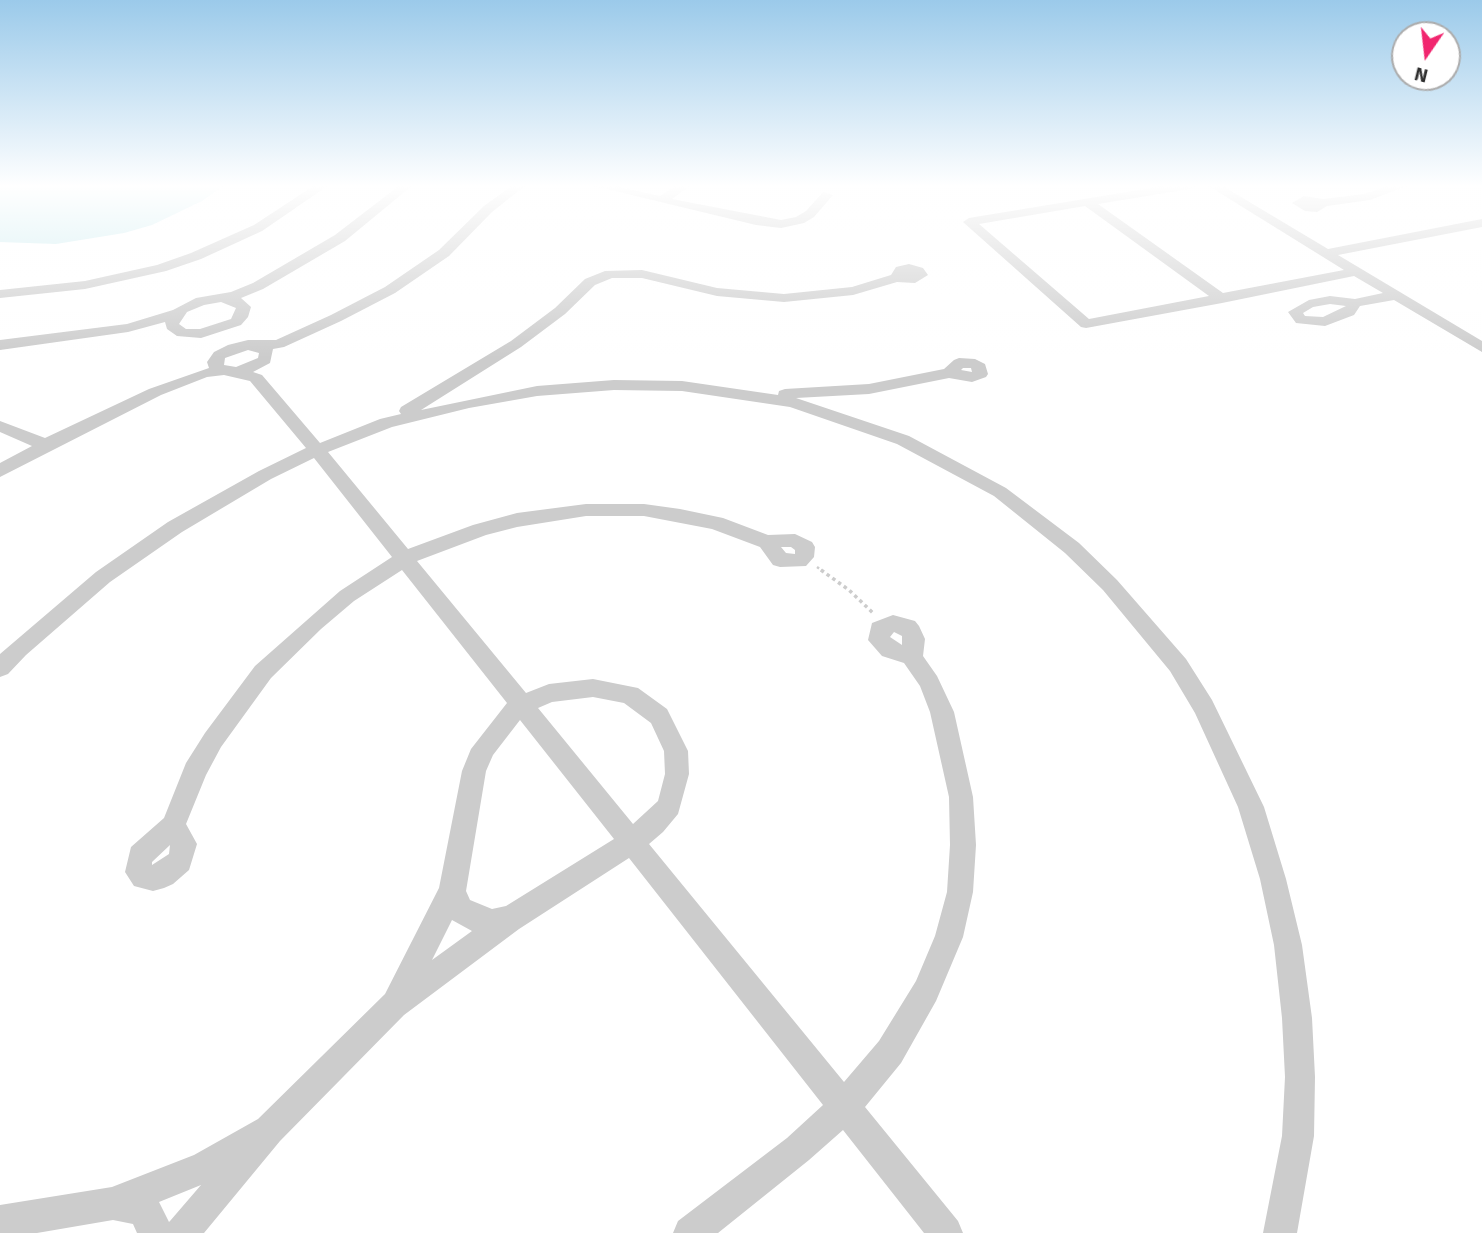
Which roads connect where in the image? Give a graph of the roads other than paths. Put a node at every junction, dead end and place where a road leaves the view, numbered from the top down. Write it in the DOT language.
graph roads {
  1 [pos="225,243"];
  2 [pos="332,243"];
  3 [pos="345,243"];
  4 [pos="454,243"];
  5 [pos="993,243"];
  6 [pos="1143,243"];
  7 [pos="1309,243"];
  8 [pos="1381,243"];
  9 [pos="1327,253"];
  10 [pos="1358,271"];
  11 [pos="896,278"];
  12 [pos="0,294"];
  13 [pos="1397,295"];
  14 [pos="221,299"];
  15 [pos="1222,299"];
  16 [pos="1356,303"];
  17 [pos="244,307"];
  18 [pos="176,314"];
  19 [pos="236,322"];
  20 [pos="176,330"];
  21 [pos="201,334"];
  22 [pos="0,345"];
  23 [pos="1482,347"];
  24 [pos="0,352"];
  25 [pos="258,358"];
  26 [pos="484,365"];
  27 [pos="215,366"];
  28 [pos="949,373"];
  29 [pos="869,389"];
  30 [pos="512,394"];
  31 [pos="742,394"];
  32 [pos="386,423"];
  33 [pos="0,426"];
  34 [pos="868,426"];
  35 [pos="46,445"];
  36 [pos="317,450"];
  37 [pos="0,471"];
  38 [pos="804,557"];
  39 [pos="405,558"];
  40 [pos="885,625"];
  41 [pos="9,654"];
  42 [pos="0,668"];
  43 [pos="523,705"];
  44 [pos="173,826"];
  45 [pos="632,841"];
  46 [pos="453,891"];
  47 [pos="511,919"];
  48 [pos="394,1005"];
  49 [pos="844,1107"];
  50 [pos="269,1130"];
  51 [pos="112,1204"];
  52 [pos="0,1222"];
  53 [pos="154,1233"];
  54 [pos="182,1233"];
  55 [pos="690,1233"];
  56 [pos="946,1233"];
  57 [pos="1280,1233"];
  1 -- 12 [label="street"];
  2 -- 14 [label="street"];
  3 -- 17 [label="street"];
  4 -- 25 [label="street"];
  5 -- 15 [label="street"];
  6 -- 15 [label="street"];
  7 -- 9 [label="street"];
  8 -- 9 [label="street"];
  9 -- 10 [label="street"];
  10 -- 13 [label="street"];
  10 -- 15 [label="street"];
  11 -- 26 [label="street"];
  13 -- 16 [label="street"];
  13 -- 23 [label="street"];
  14 -- 17 [label="street"];
  14 -- 18 [label="street"];
  17 -- 19 [label="street"];
  18 -- 20 [label="street"];
  18 -- 22 [label="street"];
  19 -- 21 [label="street"];
  19 -- 25 [label="street"];
  20 -- 21 [label="street"];
  20 -- 24 [label="street"];
  21 -- 27 [label="street"];
  25 -- 27 [label="street"];
  25 -- 27 [label="street"];
  25 -- 36 [label="street"];
  26 -- 30 [label="street"];
  26 -- 32 [label="street"];
  27 -- 35 [label="street"];
  28 -- 29 [label="street"];
  29 -- 31 [label="street"];
  29 -- 34 [label="street"];
  30 -- 31 [label="street"];
  30 -- 32 [label="street"];
  31 -- 34 [label="street"];
  32 -- 36 [label="street"];
  33 -- 35 [label="street"];
  34 -- 57 [label="street"];
  35 -- 37 [label="street"];
  36 -- 39 [label="street"];
  36 -- 41 [label="street"];
  38 -- 39 [label="street"];
  39 -- 43 [label="street"];
  39 -- 44 [label="street"];
  40 -- 49 [label="street"];
  41 -- 42 [label="street"];
  43 -- 45 [label="street"];
  43 -- 45 [label="street"];
  43 -- 46 [label="street"];
  45 -- 47 [label="street"];
  45 -- 49 [label="street"];
  46 -- 47 [label="street"];
  46 -- 48 [label="street"];
  47 -- 48 [label="street"];
  48 -- 50 [label="street"];
  49 -- 55 [label="street"];
  49 -- 56 [label="street"];
  50 -- 51 [label="street"];
  50 -- 54 [label="street"];
  51 -- 52 [label="street"];
  51 -- 53 [label="street"];
}
